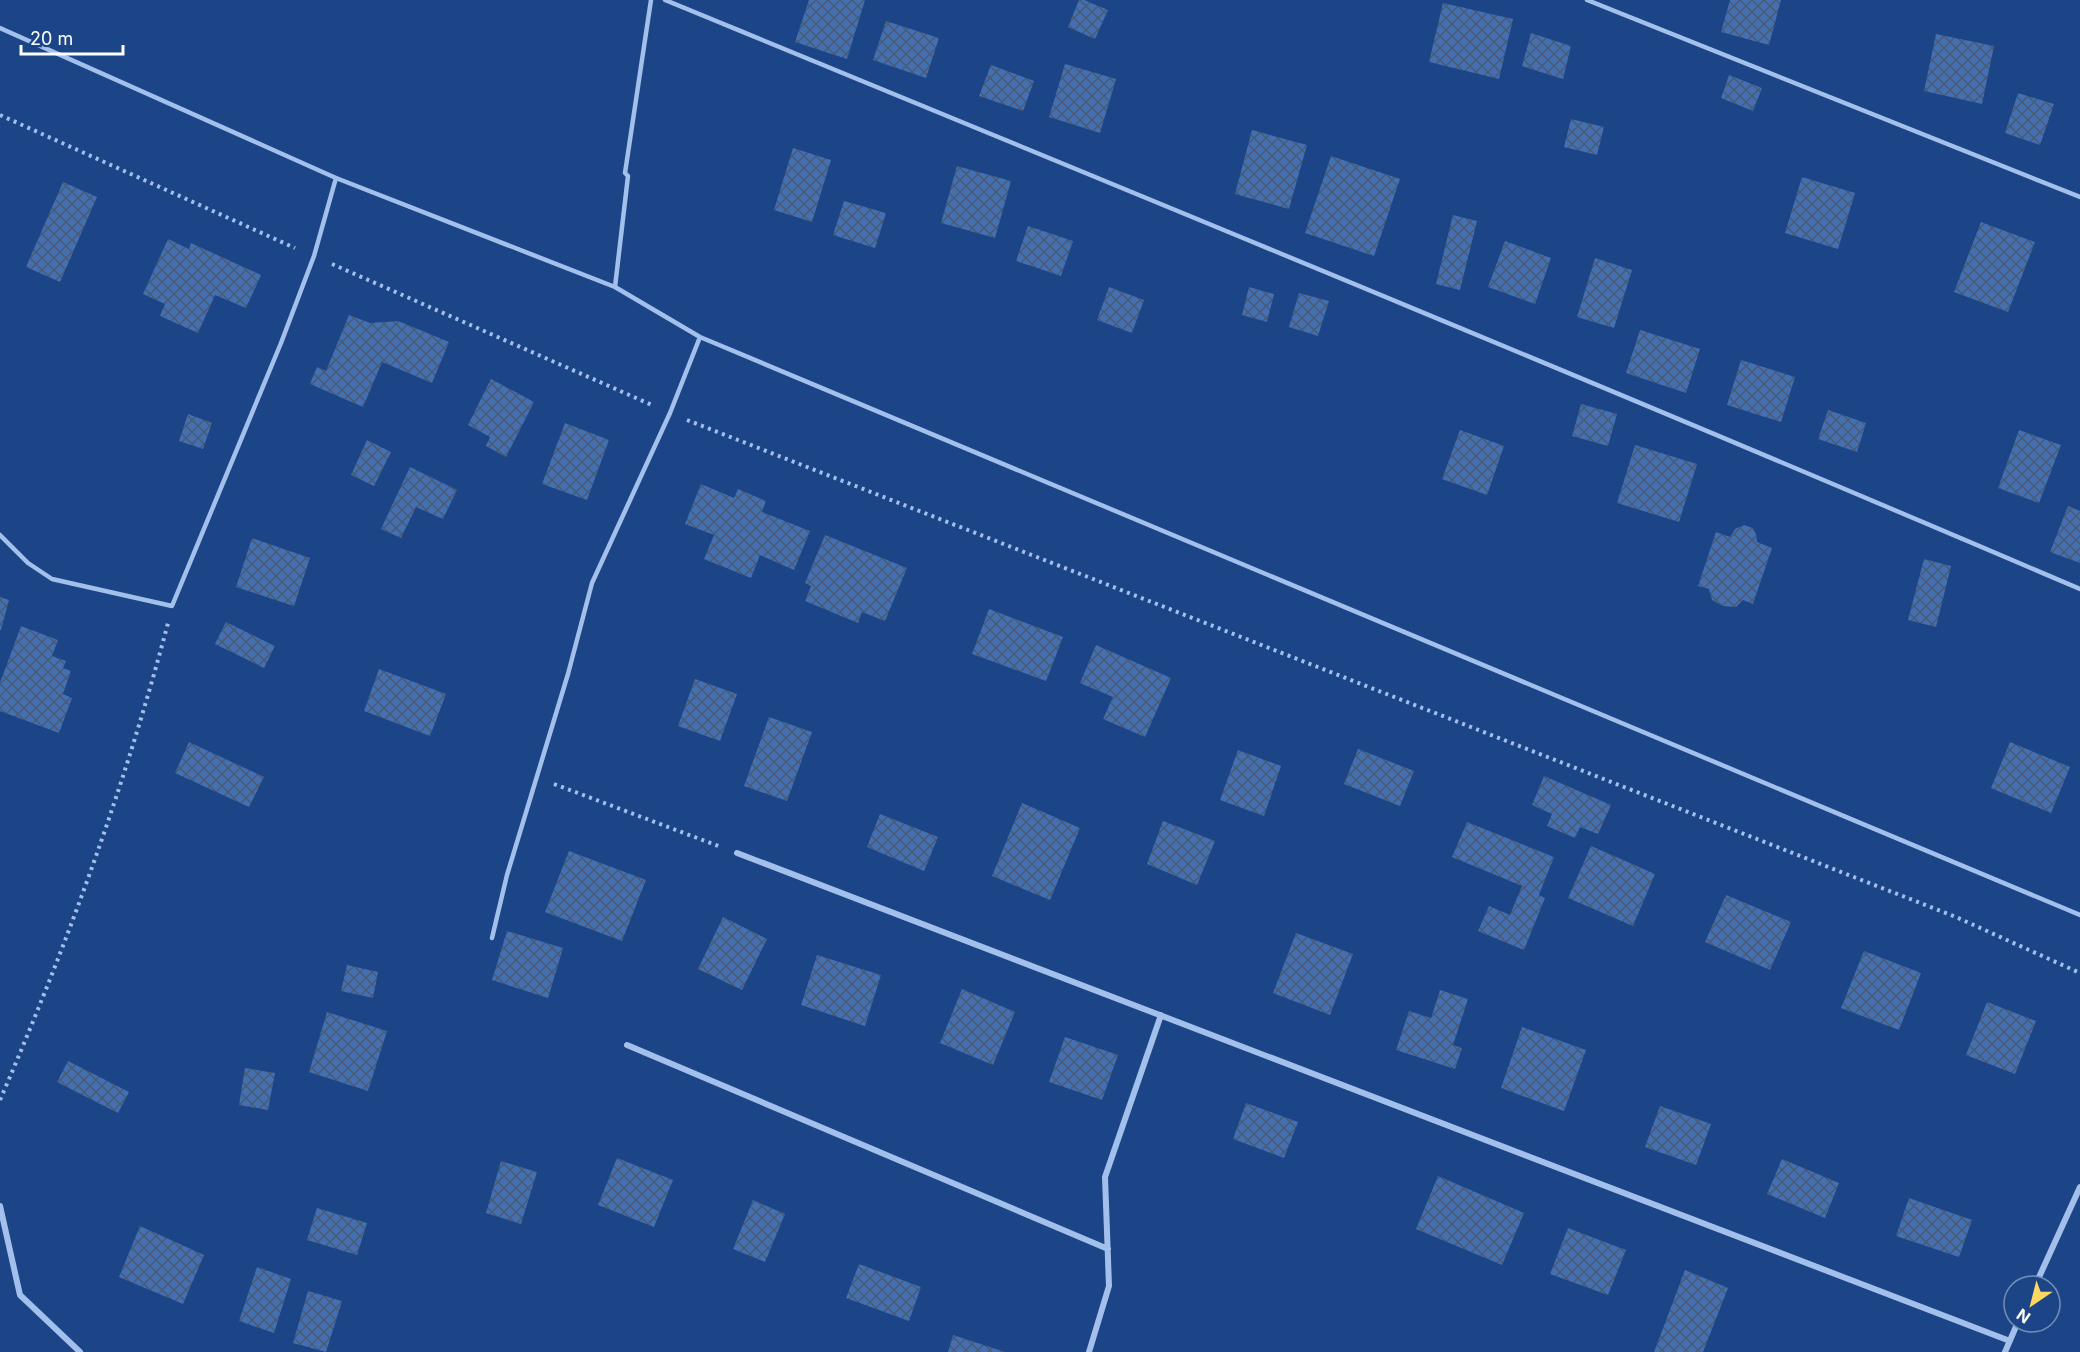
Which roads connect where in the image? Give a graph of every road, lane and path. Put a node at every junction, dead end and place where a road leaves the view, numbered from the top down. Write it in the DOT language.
graph roads {
  1 [pos="651,0"];
  2 [pos="664,0"];
  3 [pos="1587,0"];
  4 [pos="0,28"];
  5 [pos="0,115"];
  6 [pos="336,178"];
  7 [pos="2080,197"];
  8 [pos="315,256"];
  9 [pos="615,287"];
  10 [pos="700,337"];
  11 [pos="670,413"];
  12 [pos="0,534"];
  13 [pos="2080,589"];
  14 [pos="172,606"];
  15 [pos="536,777"];
  16 [pos="737,853"];
  17 [pos="2080,915"];
  18 [pos="492,938"];
  19 [pos="2080,973"];
  20 [pos="1161,1015"];
  21 [pos="627,1045"];
  22 [pos="0,1100"];
  23 [pos="2080,1186"];
  24 [pos="0,1206"];
  25 [pos="1108,1249"];
  26 [pos="2040,1274"];
  27 [pos="2013,1334"];
  28 [pos="2010,1341"];
  29 [pos="80,1352"];
  30 [pos="1089,1352"];
  31 [pos="2006,1352"];
  1 -- 9 [label="lane"];
  2 -- 13 [label="lane"];
  3 -- 7 [label="lane"];
  4 -- 6 [label="lane"];
  5 -- 8 [label="path"];
  6 -- 8 [label="lane"];
  6 -- 9 [label="lane"];
  8 -- 11 [label="path"];
  8 -- 14 [label="lane"];
  9 -- 10 [label="lane"];
  10 -- 11 [label="lane"];
  10 -- 17 [label="lane"];
  11 -- 15 [label="lane"];
  11 -- 19 [label="path"];
  12 -- 14 [label="lane"];
  14 -- 22 [label="path"];
  15 -- 16 [label="path"];
  15 -- 18 [label="lane"];
  16 -- 20 [label="street"];
  20 -- 25 [label="street"];
  20 -- 28 [label="street"];
  21 -- 25 [label="street"];
  23 -- 26 [label="street"];
  24 -- 29 [label="street"];
  25 -- 30 [label="street"];
  27 -- 28 [label="street"];
  28 -- 31 [label="street"];
}
